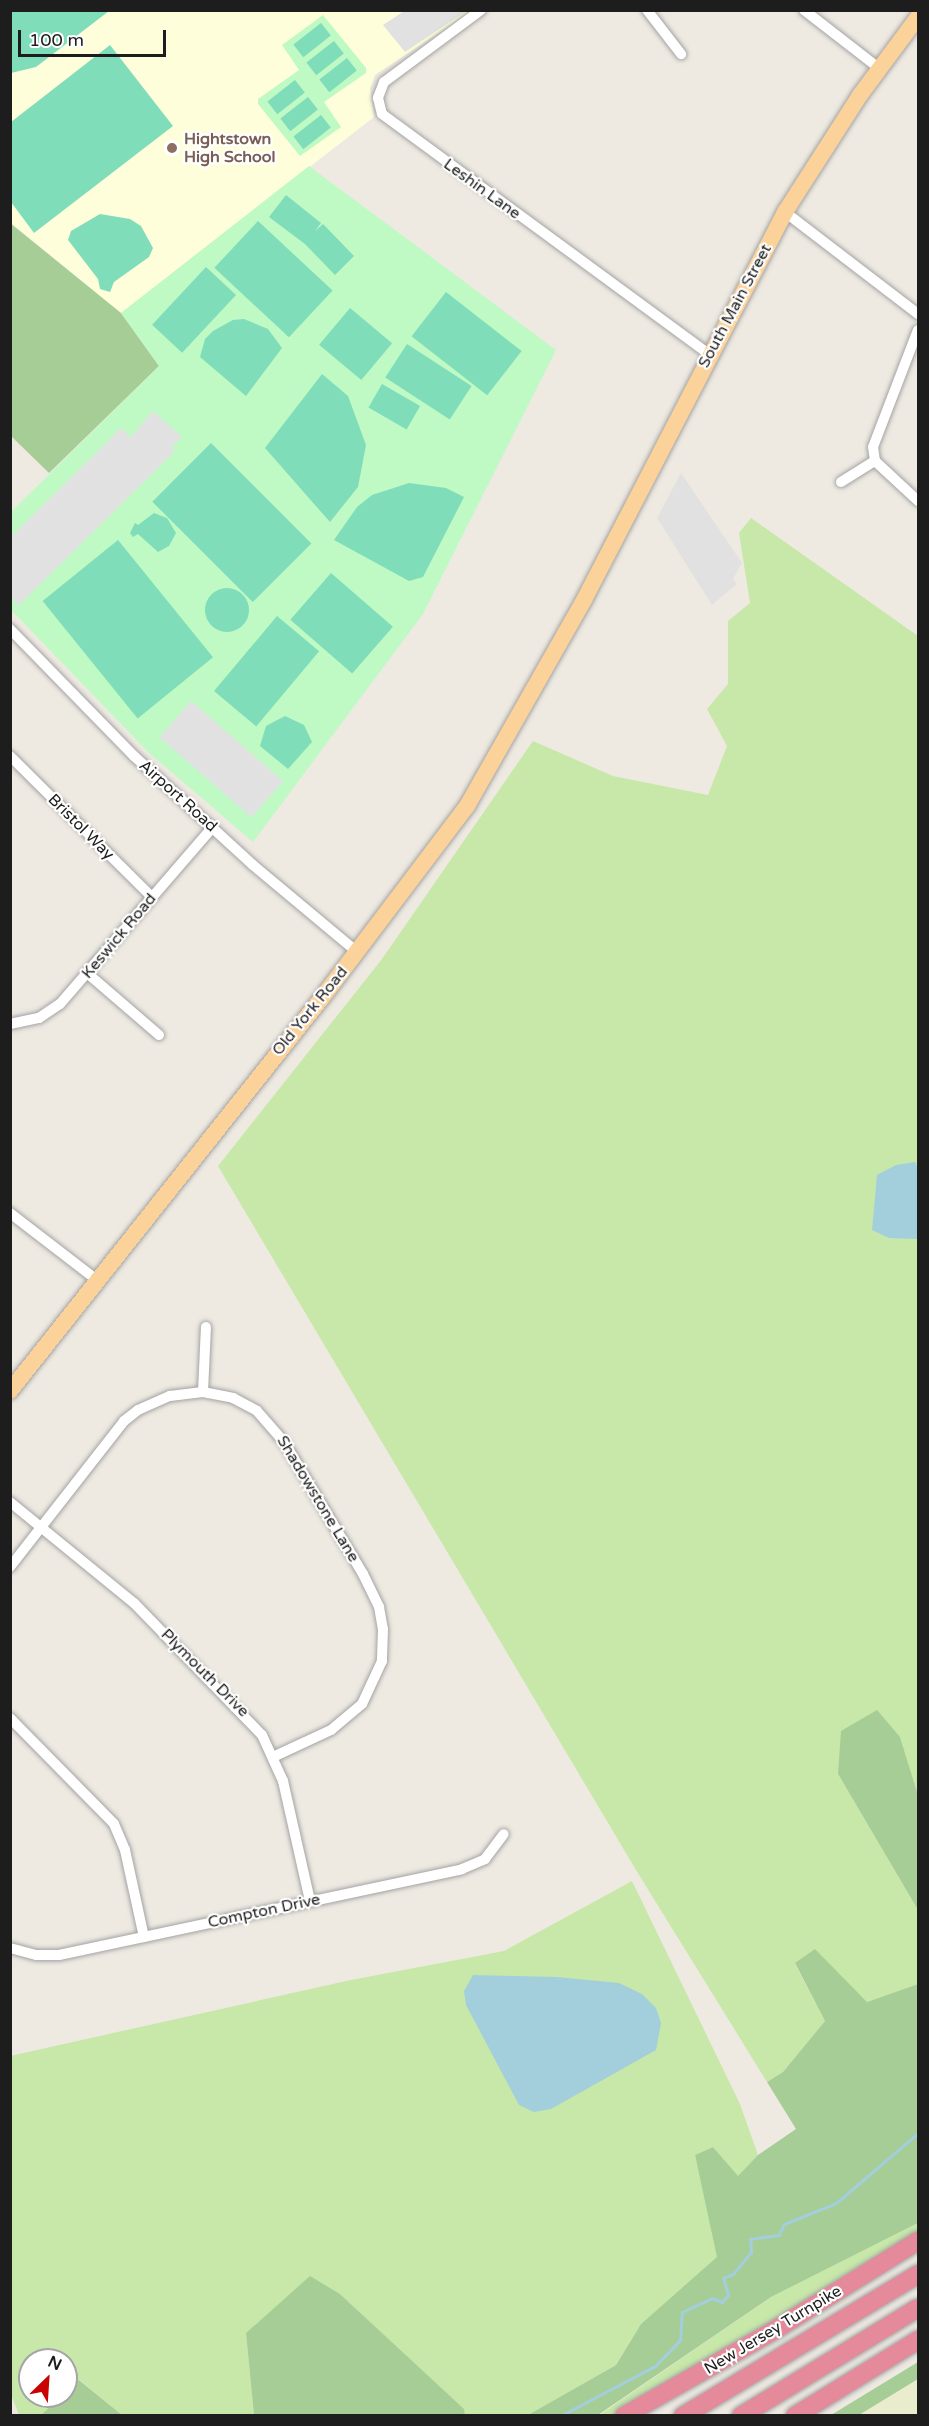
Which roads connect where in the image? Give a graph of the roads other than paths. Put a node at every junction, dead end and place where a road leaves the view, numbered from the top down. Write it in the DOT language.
graph roads {
  1 [pos="481,10"];
  2 [pos="647,10"];
  3 [pos="804,10"];
  4 [pos="918,17"];
  5 [pos="681,54"];
  6 [pos="880,69"];
  7 [pos="785,212"];
  8 [pos="918,314"];
  9 [pos="918,330"];
  10 [pos="709,354"];
  11 [pos="875,461"];
  12 [pos="841,482"];
  13 [pos="918,501"];
  14 [pos="578,611"];
  15 [pos="10,629"];
  16 [pos="10,756"];
  17 [pos="213,827"];
  18 [pos="152,897"];
  19 [pos="357,952"];
  20 [pos="87,973"];
  21 [pos="10,1024"];
  22 [pos="159,1035"];
  23 [pos="10,1213"];
  24 [pos="96,1280"];
  25 [pos="206,1327"];
  26 [pos="10,1391"];
  27 [pos="203,1392"];
  28 [pos="10,1502"];
  29 [pos="42,1527"];
  30 [pos="10,1567"];
  31 [pos="10,1718"];
  32 [pos="275,1756"];
  33 [pos="504,1834"];
  34 [pos="310,1901"];
  35 [pos="144,1937"];
  36 [pos="10,1948"];
  37 [pos="918,2241"];
  38 [pos="918,2274"];
  39 [pos="918,2308"];
  40 [pos="918,2340"];
  41 [pos="624,2415"];
  42 [pos="683,2415"];
  43 [pos="741,2415"];
  44 [pos="795,2415"];
  1 -- 10 [label="street, Leshin Lane"];
  2 -- 5 [label="street"];
  3 -- 6 [label="street"];
  4 -- 6 [label="main road, South Main Street"];
  6 -- 7 [label="main road, South Main Street"];
  7 -- 8 [label="street"];
  7 -- 10 [label="main road, South Main Street"];
  9 -- 11 [label="street"];
  10 -- 14 [label="main road, South Main Street"];
  11 -- 12 [label="street"];
  11 -- 13 [label="street"];
  14 -- 19 [label="main road, Old York Road"];
  15 -- 17 [label="street, Airport Road"];
  16 -- 18 [label="street, Bristol Way"];
  17 -- 18 [label="street, Keswick Road"];
  17 -- 19 [label="street, Airport Road"];
  18 -- 20 [label="street, Keswick Road"];
  19 -- 24 [label="main road, Old York Road"];
  20 -- 21 [label="street, Keswick Road"];
  20 -- 22 [label="street"];
  23 -- 24 [label="street"];
  24 -- 26 [label="main road, Old York Road"];
  25 -- 27 [label="street"];
  27 -- 29 [label="street, Shadowstone Lane"];
  27 -- 32 [label="street, Shadowstone Lane"];
  28 -- 29 [label="street, Plymouth Drive"];
  29 -- 30 [label="street, Shadowstone Lane"];
  29 -- 32 [label="street, Plymouth Drive"];
  31 -- 35 [label="street"];
  32 -- 34 [label="street, Plymouth Drive"];
  33 -- 34 [label="street, Compton Drive"];
  34 -- 35 [label="street, Compton Drive"];
  35 -- 36 [label="street, Compton Drive"];
  37 -- 41 [label="highway, New Jersey Turnpike"];
  38 -- 42 [label="highway, New Jersey Turnpike"];
  39 -- 43 [label="highway"];
  40 -- 44 [label="highway"];
}
